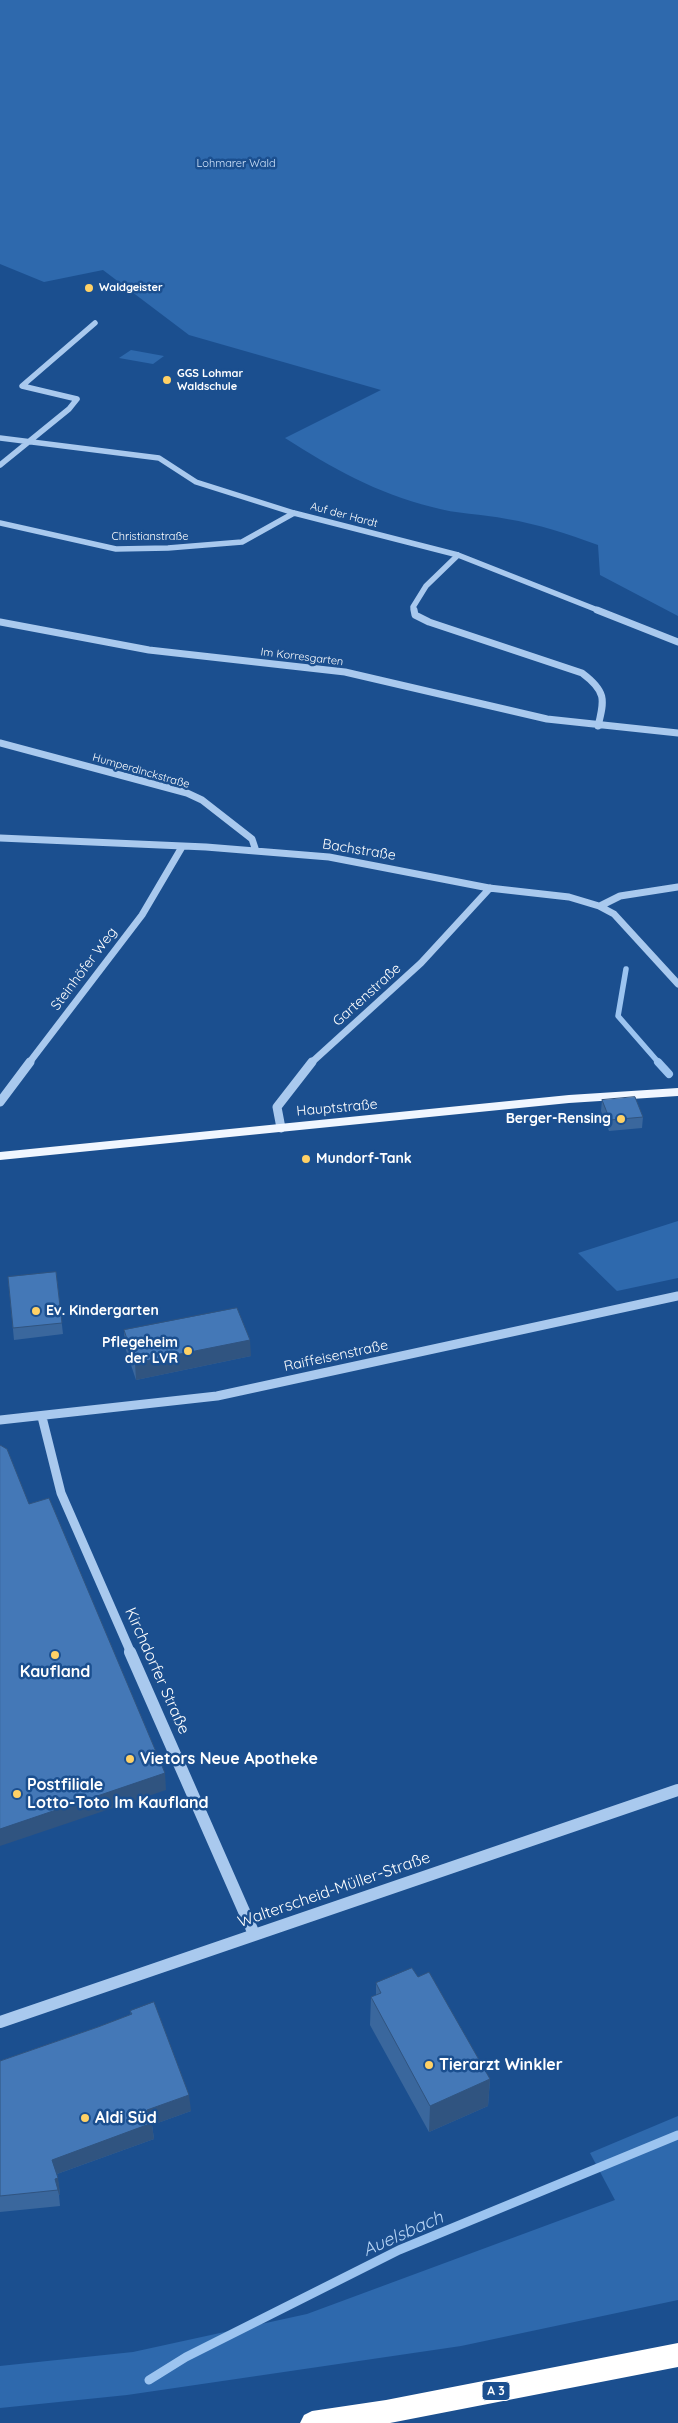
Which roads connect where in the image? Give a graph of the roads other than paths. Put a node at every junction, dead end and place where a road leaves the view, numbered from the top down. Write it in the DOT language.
graph roads {
  1 [pos="95,323"];
  2 [pos="0,438"];
  3 [pos="30,441"];
  4 [pos="0,465"];
  5 [pos="294,513"];
  6 [pos="0,523"];
  7 [pos="458,555"];
  8 [pos="0,622"];
  9 [pos="678,642"];
  10 [pos="598,726"];
  11 [pos="678,733"];
  12 [pos="0,743"];
  13 [pos="0,838"];
  14 [pos="182,847"];
  15 [pos="256,851"];
  16 [pos="678,887"];
  17 [pos="490,888"];
  18 [pos="600,906"];
  19 [pos="678,984"];
  20 [pos="675,1092"];
  21 [pos="0,1102"];
  22 [pos="280,1128"];
  23 [pos="0,1156"];
  24 [pos="676,1299"];
  25 [pos="42,1417"];
  26 [pos="0,1420"];
  27 [pos="678,1790"];
  28 [pos="254,1934"];
  29 [pos="0,2022"];
  30 [pos="678,2355"];
  31 [pos="312,2423"];
  1 -- 3 [label="street"];
  2 -- 3 [label="street, Auf der Hardt"];
  3 -- 4 [label="street"];
  3 -- 5 [label="street, Auf der Hardt"];
  5 -- 6 [label="street, Christianstraße"];
  5 -- 7 [label="street, Auf der Hardt"];
  7 -- 9 [label="street, Auf der Hardt"];
  7 -- 10 [label="street"];
  8 -- 10 [label="street, Im Korresgarten"];
  10 -- 11 [label="street, Im Korresgarten"];
  12 -- 15 [label="street, Humperdinckstraße"];
  13 -- 14 [label="street, Bachstraße"];
  14 -- 15 [label="street, Bachstraße"];
  14 -- 21 [label="street, Steinhöfer Weg"];
  15 -- 17 [label="street, Bachstraße"];
  16 -- 18 [label="street"];
  17 -- 18 [label="street, Bachstraße"];
  17 -- 22 [label="street, Gartenstraße"];
  18 -- 19 [label="street, Bachstraße"];
  20 -- 22 [label="main road, Hauptstraße"];
  22 -- 23 [label="main road, Hauptstraße"];
  24 -- 25 [label="street, Raiffeisenstraße"];
  25 -- 26 [label="street, Raiffeisenstraße"];
  25 -- 28 [label="street, Kirchdorfer Straße"];
  27 -- 28 [label="street, Walterscheid-Müller-Straße"];
  28 -- 29 [label="street, Walterscheid-Müller-Straße"];
  30 -- 31 [label="highway, A 3"];
}
